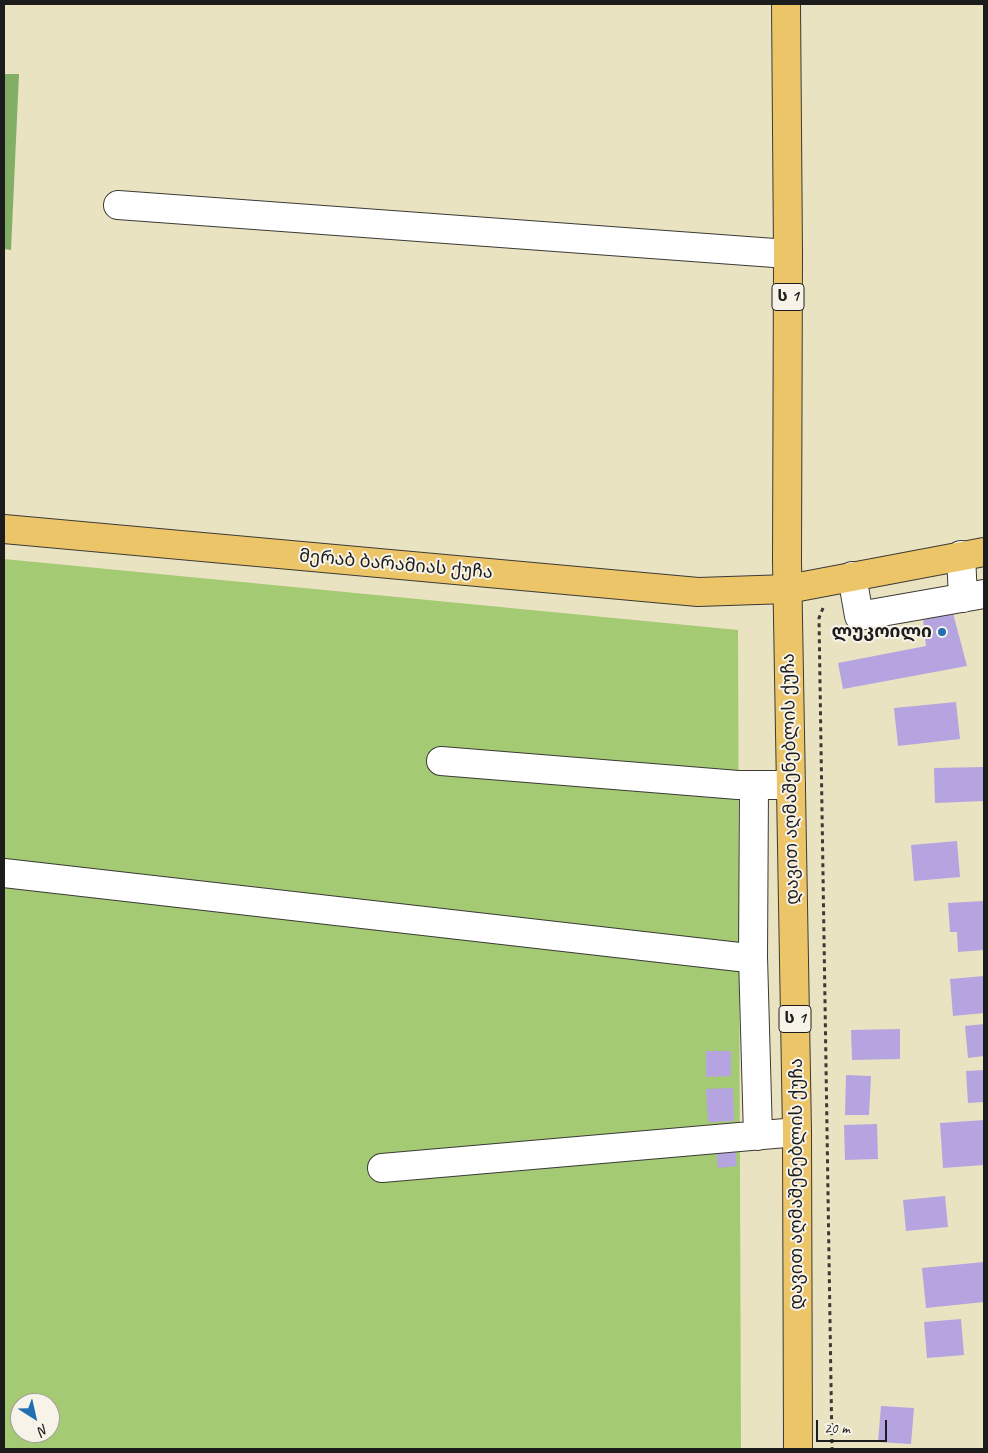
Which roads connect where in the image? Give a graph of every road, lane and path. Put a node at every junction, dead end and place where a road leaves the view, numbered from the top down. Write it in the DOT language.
graph roads {
  1 [pos="786,4"];
  2 [pos="118,205"];
  3 [pos="788,254"];
  4 [pos="4,529"];
  5 [pos="972,554"];
  6 [pos="854,587"];
  7 [pos="788,589"];
  8 [pos="974,596"];
  9 [pos="441,761"];
  10 [pos="754,785"];
  11 [pos="791,786"];
  12 [pos="4,873"];
  13 [pos="753,957"];
  14 [pos="797,1132"];
  15 [pos="758,1136"];
  16 [pos="382,1168"];
  17 [pos="798,1449"];
  18 [pos="832,1449"];
  1 -- 3 [label="main road, ს 1"];
  2 -- 3 [label="street"];
  3 -- 7 [label="main road, ს 1"];
  4 -- 7 [label="main road, მერაბ ბარამიას ქუჩა"];
  5 -- 6 [label="main road, მერაბ ბარამიას ქუჩა"];
  5 -- 8 [label="street"];
  6 -- 7 [label="main road, მერაბ ბარამიას ქუჩა"];
  6 -- 8 [label="street"];
  6 -- 18 [label="path"];
  7 -- 11 [label="main road, დავით აღმაშენებლის ქუჩა / ს 1"];
  9 -- 10 [label="street"];
  10 -- 11 [label="street"];
  10 -- 13 [label="street"];
  11 -- 14 [label="main road, დავით აღმაშენებლის ქუჩა / ს 1"];
  12 -- 13 [label="street"];
  13 -- 15 [label="street"];
  14 -- 15 [label="street"];
  14 -- 17 [label="main road, დავით აღმაშენებლის ქუჩა / ს 1"];
  15 -- 16 [label="street"];
}
